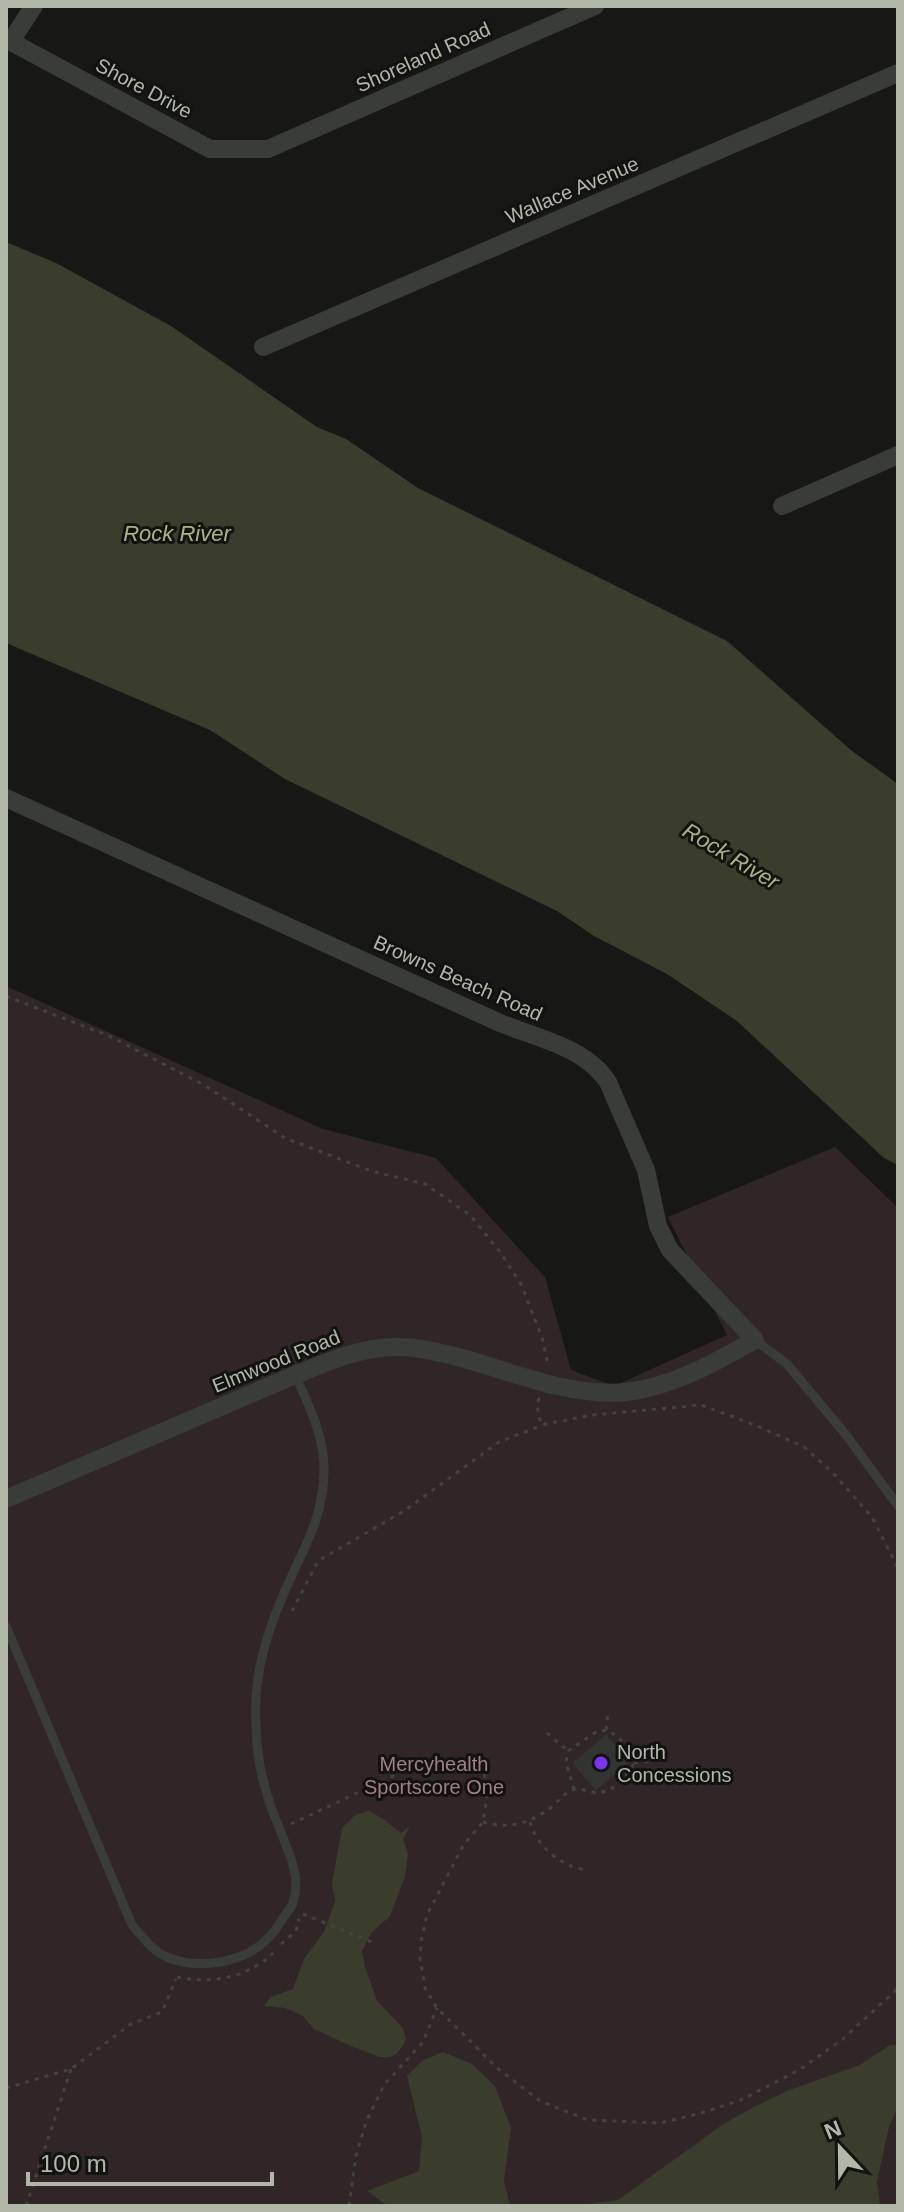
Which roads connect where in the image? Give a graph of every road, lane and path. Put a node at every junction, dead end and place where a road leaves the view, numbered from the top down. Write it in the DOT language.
graph roads {
  1 [pos="34,6"];
  2 [pos="595,6"];
  3 [pos="9,40"];
  4 [pos="898,73"];
  5 [pos="268,149"];
  6 [pos="263,347"];
  7 [pos="898,455"];
  8 [pos="782,506"];
  9 [pos="6,798"];
  10 [pos="6,996"];
  11 [pos="755,1340"];
  12 [pos="295,1375"];
  13 [pos="544,1381"];
  14 [pos="541,1425"];
  15 [pos="6,1499"];
  16 [pos="898,1506"];
  17 [pos="898,1568"];
  18 [pos="287,1621"];
  19 [pos="6,1626"];
  20 [pos="608,1711"];
  21 [pos="606,1730"];
  22 [pos="547,1733"];
  23 [pos="568,1751"];
  24 [pos="653,1761"];
  25 [pos="634,1763"];
  26 [pos="574,1790"];
  27 [pos="483,1822"];
  28 [pos="530,1822"];
  29 [pos="291,1824"];
  30 [pos="588,1871"];
  31 [pos="377,1944"];
  32 [pos="184,1963"];
  33 [pos="177,1977"];
  34 [pos="898,1988"];
  35 [pos="437,2008"];
  36 [pos="71,2069"];
  37 [pos="6,2088"];
  38 [pos="26,2206"];
  39 [pos="349,2206"];
  1 -- 3 [label="street"];
  2 -- 5 [label="street, Shoreland Road"];
  3 -- 5 [label="street, Shore Drive"];
  4 -- 6 [label="street, Wallace Avenue"];
  7 -- 8 [label="street"];
  9 -- 11 [label="street, Browns Beach Road"];
  10 -- 13 [label="path"];
  11 -- 13 [label="street, Elmwood Road"];
  11 -- 16 [label="lane"];
  12 -- 13 [label="street, Elmwood Road"];
  12 -- 15 [label="street, Elmwood Road"];
  12 -- 32 [label="lane"];
  13 -- 14 [label="path"];
  14 -- 17 [label="path"];
  14 -- 18 [label="path"];
  19 -- 32 [label="lane"];
  20 -- 21 [label="path"];
  21 -- 23 [label="path"];
  21 -- 25 [label="path"];
  22 -- 23 [label="path"];
  23 -- 26 [label="path"];
  24 -- 25 [label="path"];
  25 -- 26 [label="path"];
  26 -- 28 [label="path"];
  27 -- 28 [label="path"];
  27 -- 29 [label="path"];
  27 -- 35 [label="path"];
  28 -- 30 [label="path"];
  31 -- 33 [label="path"];
  32 -- 33 [label="path"];
  33 -- 36 [label="path"];
  34 -- 35 [label="path"];
  35 -- 39 [label="path"];
  36 -- 37 [label="path"];
  36 -- 38 [label="path"];
}
